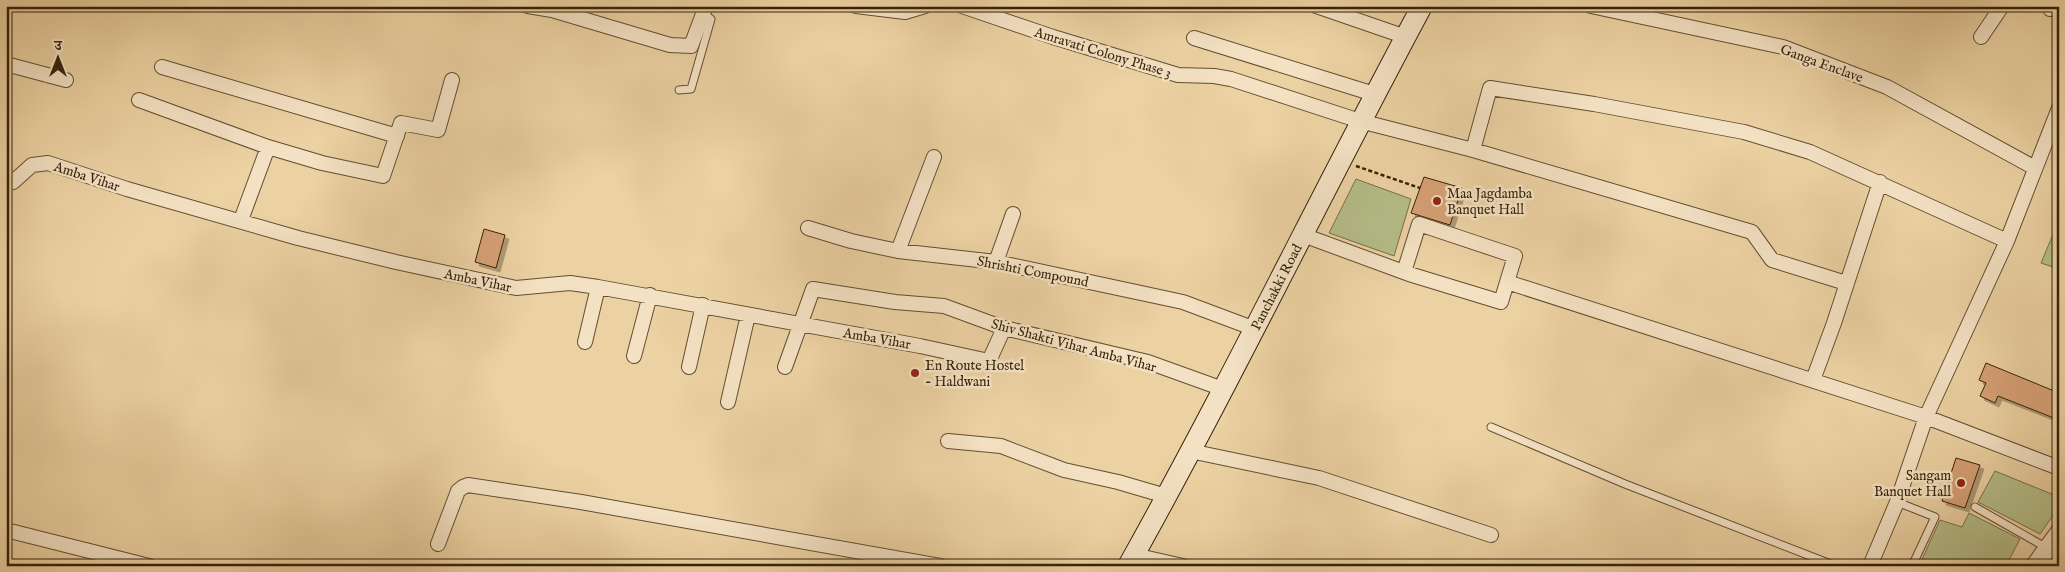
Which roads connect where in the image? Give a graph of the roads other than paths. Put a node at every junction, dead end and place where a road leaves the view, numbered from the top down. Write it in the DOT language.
graph roads {
  1 [pos="528,6"];
  2 [pos="856,6"];
  3 [pos="925,6"];
  4 [pos="962,6"];
  5 [pos="1316,6"];
  6 [pos="1422,6"];
  7 [pos="1591,6"];
  8 [pos="2002,6"];
  9 [pos="705,10"];
  10 [pos="1406,37"];
  11 [pos="1981,37"];
  12 [pos="1194,38"];
  13 [pos="6,64"];
  14 [pos="162,67"];
  15 [pos="66,80"];
  16 [pos="452,80"];
  17 [pos="679,90"];
  18 [pos="1374,94"];
  19 [pos="139,100"];
  20 [pos="2059,108"];
  21 [pos="1360,121"];
  22 [pos="397,136"];
  23 [pos="268,147"];
  24 [pos="1473,150"];
  25 [pos="934,157"];
  26 [pos="2035,168"];
  27 [pos="1880,182"];
  28 [pos="6,184"];
  29 [pos="1013,214"];
  30 [pos="241,220"];
  31 [pos="808,228"];
  32 [pos="1303,235"];
  33 [pos="2007,241"];
  34 [pos="898,251"];
  35 [pos="996,262"];
  36 [pos="1404,272"];
  37 [pos="1507,282"];
  38 [pos="1846,283"];
  39 [pos="598,287"];
  40 [pos="650,295"];
  41 [pos="702,305"];
  42 [pos="748,315"];
  43 [pos="801,325"];
  44 [pos="1004,328"];
  45 [pos="1255,329"];
  46 [pos="585,342"];
  47 [pos="634,356"];
  48 [pos="689,366"];
  49 [pos="785,367"];
  50 [pos="1813,380"];
  51 [pos="1223,389"];
  52 [pos="728,402"];
  53 [pos="1926,417"];
  54 [pos="1491,427"];
  55 [pos="948,441"];
  56 [pos="1190,451"];
  57 [pos="2059,468"];
  58 [pos="1166,496"];
  59 [pos="1896,502"];
  60 [pos="1975,507"];
  61 [pos="6,530"];
  62 [pos="1491,536"];
  63 [pos="2055,540"];
  64 [pos="438,544"];
  65 [pos="1131,560"];
  66 [pos="149,566"];
  67 [pos="940,566"];
  68 [pos="1183,566"];
  69 [pos="1836,566"];
  70 [pos="1870,566"];
  71 [pos="1912,566"];
  72 [pos="2035,566"];
  1 -- 9 [label="street"];
  2 -- 3 [label="street"];
  4 -- 21 [label="street, Amravati Colony Phase 3"];
  5 -- 10 [label="street"];
  6 -- 10 [label="main road, Panchakki Road"];
  7 -- 26 [label="street, Ganga Enclave"];
  8 -- 11 [label="street"];
  9 -- 17 [label="lane"];
  10 -- 18 [label="main road, Panchakki Road"];
  12 -- 18 [label="street"];
  13 -- 15 [label="street"];
  14 -- 22 [label="street"];
  16 -- 22 [label="street"];
  18 -- 21 [label="main road, Panchakki Road"];
  19 -- 23 [label="street"];
  20 -- 26 [label="street"];
  21 -- 24 [label="street, Amravati Colony Phase 3"];
  21 -- 32 [label="main road, Panchakki Road"];
  22 -- 23 [label="street"];
  23 -- 30 [label="street"];
  24 -- 27 [label="street"];
  24 -- 38 [label="street, Amravati Colony Phase 3"];
  25 -- 34 [label="street"];
  26 -- 33 [label="street"];
  27 -- 33 [label="street"];
  27 -- 38 [label="street"];
  28 -- 30 [label="street, Amba Vihar"];
  29 -- 35 [label="street"];
  30 -- 39 [label="street, Amba Vihar"];
  31 -- 34 [label="street, Shrishti Compound"];
  32 -- 36 [label="street"];
  32 -- 45 [label="main road, Panchakki Road"];
  33 -- 53 [label="street"];
  34 -- 35 [label="street, Shrishti Compound"];
  35 -- 45 [label="street, Shrishti Compound"];
  36 -- 37 [label="street"];
  36 -- 37 [label="street"];
  37 -- 50 [label="street"];
  38 -- 50 [label="street"];
  39 -- 40 [label="street, Amba Vihar"];
  39 -- 46 [label="street"];
  40 -- 41 [label="street, Amba Vihar"];
  40 -- 47 [label="street"];
  41 -- 42 [label="street, Amba Vihar"];
  41 -- 48 [label="street"];
  42 -- 43 [label="street, Amba Vihar"];
  42 -- 52 [label="street"];
  43 -- 44 [label="street, Amba Vihar"];
  43 -- 44 [label="street, Shiv Shakti Vihar Amba Vihar"];
  43 -- 49 [label="street"];
  44 -- 51 [label="street, Shiv Shakti Vihar Amba Vihar"];
  45 -- 51 [label="main road, Panchakki Road"];
  50 -- 53 [label="street"];
  51 -- 56 [label="main road, Panchakki Road"];
  53 -- 57 [label="street"];
  53 -- 59 [label="street"];
  54 -- 69 [label="lane"];
  55 -- 58 [label="street"];
  56 -- 58 [label="main road, Panchakki Road"];
  56 -- 62 [label="street"];
  58 -- 65 [label="main road, Panchakki Road"];
  59 -- 70 [label="street"];
  59 -- 71 [label="lane"];
  60 -- 63 [label="lane"];
  61 -- 66 [label="street"];
  63 -- 72 [label="street"];
  64 -- 67 [label="street"];
  65 -- 68 [label="street"];
}
